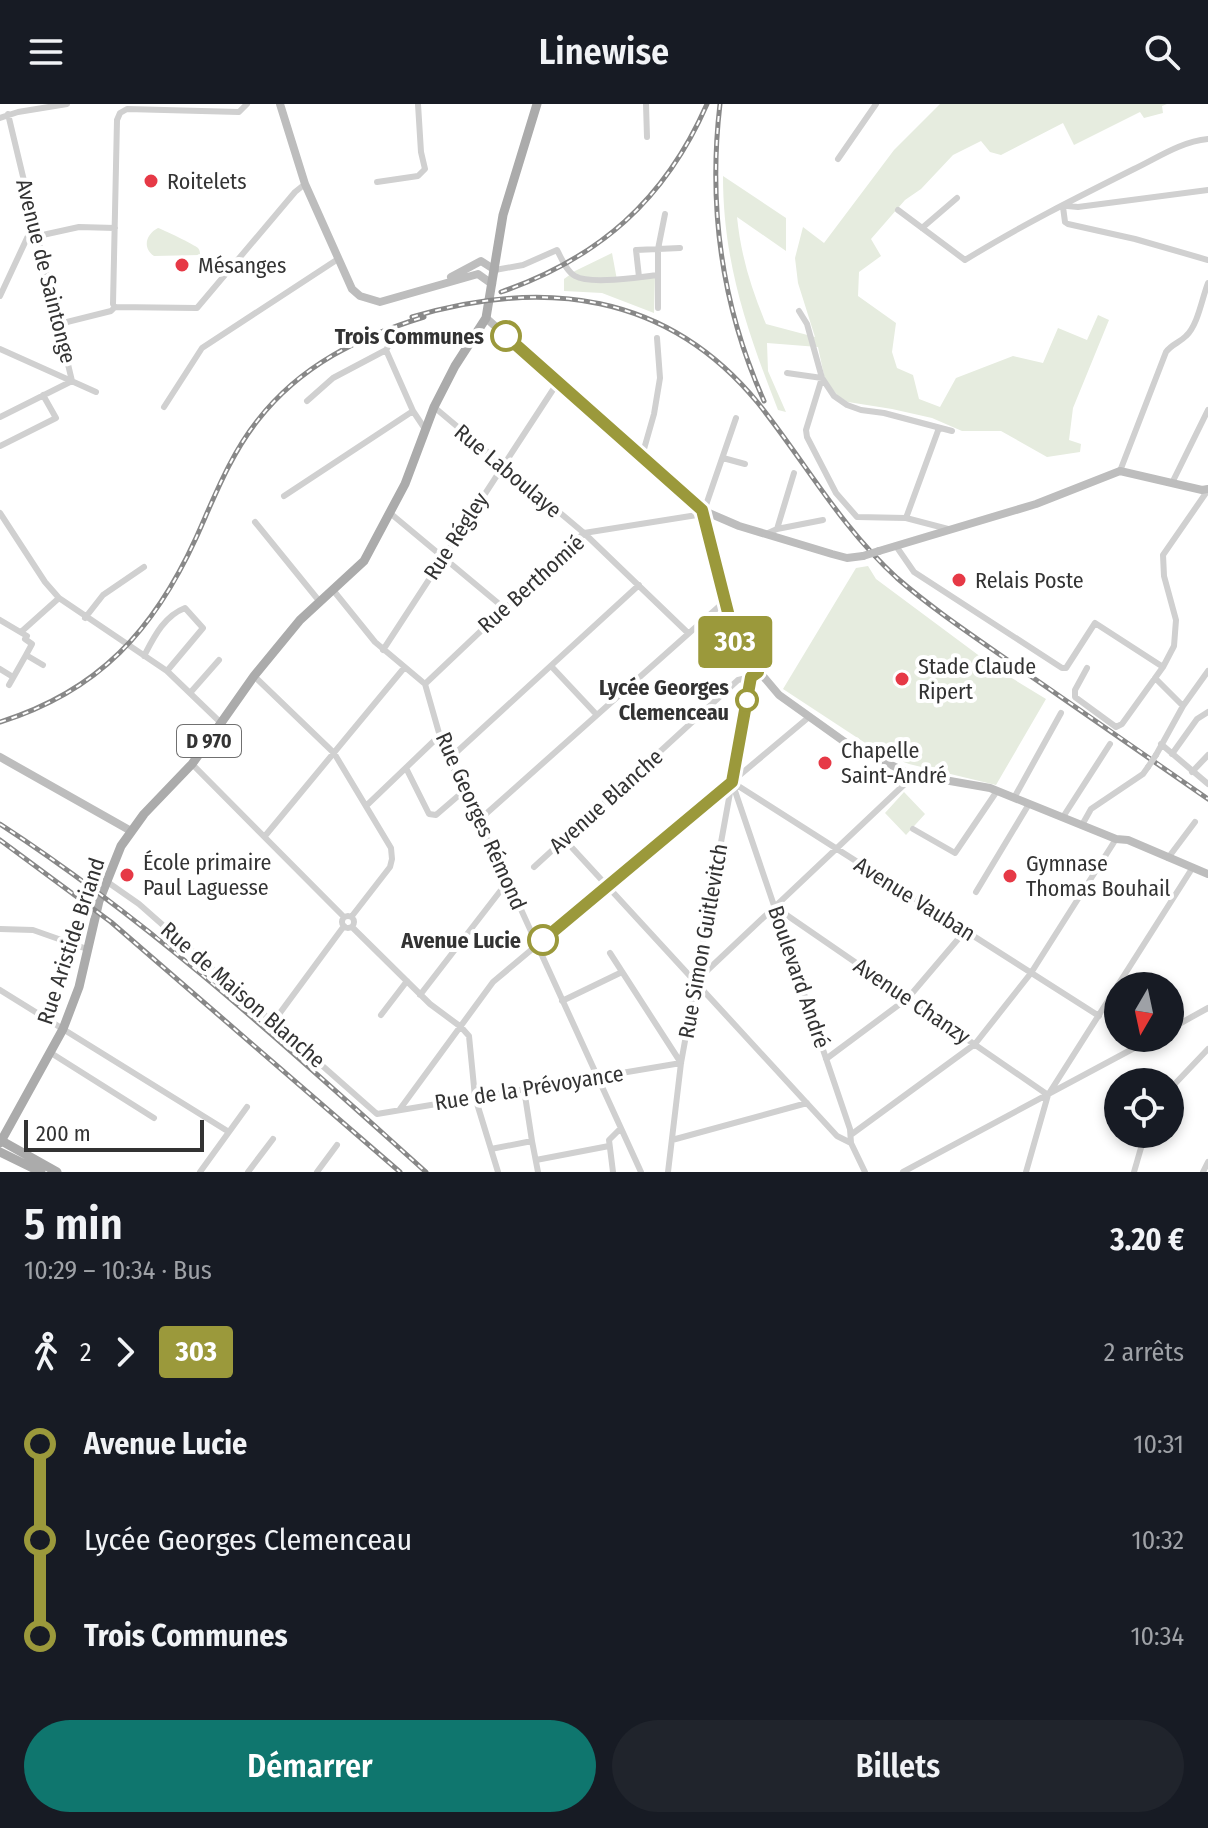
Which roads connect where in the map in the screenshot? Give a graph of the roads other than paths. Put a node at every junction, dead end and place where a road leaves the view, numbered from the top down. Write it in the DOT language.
graph roads {
  1 [pos="67,104"];
  2 [pos="280,104"];
  3 [pos="418,104"];
  4 [pos="537,104"];
  5 [pos="646,104"];
  6 [pos="876,104"];
  7 [pos="246,107"];
  8 [pos="8,114"];
  9 [pos="0,118"];
  10 [pos="647,137"];
  11 [pos="1208,139"];
  12 [pos="838,159"];
  13 [pos="377,182"];
  14 [pos="305,184"];
  15 [pos="1208,190"];
  16 [pos="957,198"];
  17 [pos="1063,207"];
  18 [pos="898,210"];
  19 [pos="665,214"];
  20 [pos="35,221"];
  21 [pos="115,228"];
  22 [pos="922,228"];
  23 [pos="38,236"];
  24 [pos="680,248"];
  25 [pos="658,249"];
  26 [pos="498,250"];
  27 [pos="338,259"];
  28 [pos="1208,260"];
  29 [pos="481,261"];
  30 [pos="495,270"];
  31 [pos="478,274"];
  32 [pos="658,275"];
  33 [pos="639,277"];
  34 [pos="440,283"];
  35 [pos="1208,283"];
  36 [pos="492,284"];
  37 [pos="0,296"];
  38 [pos="115,307"];
  39 [pos="658,308"];
  40 [pos="799,311"];
  41 [pos="486,318"];
  42 [pos="59,324"];
  43 [pos="416,336"];
  44 [pos="657,338"];
  45 [pos="0,349"];
  46 [pos="386,350"];
  47 [pos="787,373"];
  48 [pos="822,378"];
  49 [pos="72,381"];
  50 [pos="558,382"];
  51 [pos="96,392"];
  52 [pos="43,395"];
  53 [pos="307,401"];
  54 [pos="164,407"];
  55 [pos="434,407"];
  56 [pos="1208,410"];
  57 [pos="413,411"];
  58 [pos="0,417"];
  59 [pos="736,418"];
  60 [pos="939,428"];
  61 [pos="425,429"];
  62 [pos="952,431"];
  63 [pos="0,446"];
  64 [pos="642,456"];
  65 [pos="723,458"];
  66 [pos="745,464"];
  67 [pos="502,465"];
  68 [pos="1120,471"];
  69 [pos="794,473"];
  70 [pos="1172,483"];
  71 [pos="1208,490"];
  72 [pos="284,496"];
  73 [pos="702,510"];
  74 [pos="0,513"];
  75 [pos="390,513"];
  76 [pos="906,518"];
  77 [pos="823,520"];
  78 [pos="255,522"];
  79 [pos="777,529"];
  80 [pos="954,530"];
  81 [pos="584,533"];
  82 [pos="766,534"];
  83 [pos="896,546"];
  84 [pos="443,557"];
  85 [pos="144,567"];
  86 [pos="639,585"];
  87 [pos="333,590"];
  88 [pos="59,598"];
  89 [pos="320,602"];
  90 [pos="724,602"];
  91 [pos="504,608"];
  92 [pos="85,618"];
  93 [pos="0,620"];
  94 [pos="688,633"];
  95 [pos="24,636"];
  96 [pos="383,650"];
  97 [pos="26,655"];
  98 [pos="144,656"];
  99 [pos="219,660"];
  100 [pos="43,665"];
  101 [pos="551,666"];
  102 [pos="1163,667"];
  103 [pos="404,668"];
  104 [pos="1087,668"];
  105 [pos="0,669"];
  106 [pos="167,671"];
  107 [pos="1208,671"];
  108 [pos="757,673"];
  109 [pos="254,676"];
  110 [pos="13,677"];
  111 [pos="1155,678"];
  112 [pos="425,684"];
  113 [pos="9,685"];
  114 [pos="190,693"];
  115 [pos="1183,706"];
  116 [pos="1208,712"];
  117 [pos="1061,713"];
  118 [pos="596,714"];
  119 [pos="809,717"];
  120 [pos="221,723"];
  121 [pos="438,737"];
  122 [pos="1110,744"];
  123 [pos="1161,744"];
  124 [pos="334,753"];
  125 [pos="1172,754"];
  126 [pos="1208,755"];
  127 [pos="0,757"];
  128 [pos="449,759"];
  129 [pos="192,764"];
  130 [pos="406,768"];
  131 [pos="1192,772"];
  132 [pos="910,774"];
  133 [pos="732,782"];
  134 [pos="1208,784"];
  135 [pos="465,790"];
  136 [pos="997,791"];
  137 [pos="1014,798"];
  138 [pos="1029,804"];
  139 [pos="366,806"];
  140 [pos="1063,817"];
  141 [pos="479,820"];
  142 [pos="1195,822"];
  143 [pos="1084,825"];
  144 [pos="913,829"];
  145 [pos="131,831"];
  146 [pos="265,836"];
  147 [pos="564,839"];
  148 [pos="1115,841"];
  149 [pos="836,849"];
  150 [pos="1168,858"];
  151 [pos="534,867"];
  152 [pos="1193,867"];
  153 [pos="1208,874"];
  154 [pos="106,881"];
  155 [pos="508,881"];
  156 [pos="607,887"];
  157 [pos="976,892"];
  158 [pos="775,907"];
  159 [pos="352,916"];
  160 [pos="344,917"];
  161 [pos="348,927"];
  162 [pos="0,929"];
  163 [pos="965,931"];
  164 [pos="537,945"];
  165 [pos="87,949"];
  166 [pos="610,953"];
  167 [pos="622,972"];
  168 [pos="1031,973"];
  169 [pos="407,981"];
  170 [pos="695,982"];
  171 [pos="0,990"];
  172 [pos="420,995"];
  173 [pos="908,998"];
  174 [pos="562,1001"];
  175 [pos="1208,1008"];
  176 [pos="381,1015"];
  177 [pos="1099,1016"];
  178 [pos="274,1021"];
  179 [pos="1184,1021"];
  180 [pos="461,1027"];
  181 [pos="63,1029"];
  182 [pos="975,1044"];
  183 [pos="1208,1049"];
  184 [pos="1127,1052"];
  185 [pos="51,1053"];
  186 [pos="826,1059"];
  187 [pos="681,1063"];
  188 [pos="1184,1074"];
  189 [pos="597,1077"];
  190 [pos="524,1089"];
  191 [pos="1048,1095"];
  192 [pos="475,1097"];
  193 [pos="807,1103"];
  194 [pos="247,1107"];
  195 [pos="400,1109"];
  196 [pos="377,1114"];
  197 [pos="154,1118"];
  198 [pos="620,1129"];
  199 [pos="229,1132"];
  200 [pos="852,1134"];
  201 [pos="273,1139"];
  202 [pos="672,1140"];
  203 [pos="532,1141"];
  204 [pos="1,1143"];
  205 [pos="851,1143"];
  206 [pos="337,1145"];
  207 [pos="609,1146"];
  208 [pos="1141,1148"];
  209 [pos="491,1149"];
  210 [pos="536,1160"];
  211 [pos="1208,1162"];
  212 [pos="39,1168"];
  213 [pos="56,1171"];
  214 [pos="200,1172"];
  215 [pos="248,1172"];
  216 [pos="317,1172"];
  217 [pos="498,1172"];
  218 [pos="538,1172"];
  219 [pos="613,1172"];
  220 [pos="641,1172"];
  221 [pos="668,1172"];
  222 [pos="865,1172"];
  223 [pos="903,1172"];
  224 [pos="1026,1172"];
  225 [pos="1134,1172"];
  226 [pos="1204,1172"];
  1 -- 8 [label="street"];
  2 -- 14 [label="street"];
  3 -- 13 [label="street"];
  4 -- 26 [label="main road, D 970"];
  5 -- 10 [label="street"];
  6 -- 12 [label="street"];
  7 -- 21 [label="street"];
  8 -- 9 [label="street"];
  8 -- 20 [label="street, Avenue de Saintonge"];
  11 -- 17 [label="street"];
  14 -- 27 [label="street"];
  14 -- 38 [label="street"];
  15 -- 17 [label="street"];
  16 -- 22 [label="street"];
  17 -- 22 [label="street"];
  17 -- 28 [label="street"];
  18 -- 22 [label="street"];
  19 -- 25 [label="street"];
  20 -- 23 [label="street, Avenue de Saintonge"];
  20 -- 37 [label="street"];
  21 -- 23 [label="street"];
  21 -- 38 [label="street"];
  23 -- 42 [label="street, Avenue de Saintonge"];
  24 -- 25 [label="street"];
  25 -- 32 [label="street"];
  25 -- 33 [label="street"];
  26 -- 29 [label="street"];
  26 -- 30 [label="main road, D 970"];
  27 -- 34 [label="street"];
  27 -- 54 [label="street"];
  29 -- 30 [label="street"];
  29 -- 34 [label="street"];
  30 -- 31 [label="street"];
  30 -- 33 [label="street"];
  30 -- 36 [label="main road, D 970"];
  31 -- 34 [label="street"];
  31 -- 36 [label="street"];
  32 -- 33 [label="street"];
  32 -- 39 [label="street"];
  35 -- 68 [label="street"];
  36 -- 41 [label="main road, D 970"];
  38 -- 42 [label="street"];
  40 -- 48 [label="street"];
  41 -- 50 [label="street"];
  41 -- 55 [label="main road, D 970"];
  42 -- 49 [label="street, Avenue de Saintonge"];
  43 -- 46 [label="street"];
  44 -- 64 [label="street"];
  45 -- 49 [label="street"];
  46 -- 53 [label="street"];
  46 -- 57 [label="street"];
  47 -- 48 [label="street"];
  48 -- 60 [label="street"];
  48 -- 76 [label="street"];
  49 -- 51 [label="street"];
  49 -- 52 [label="street"];
  50 -- 64 [label="street"];
  50 -- 67 [label="street, Rue Régley"];
  52 -- 58 [label="street"];
  52 -- 63 [label="street"];
  55 -- 61 [label="main road, D 970"];
  55 -- 67 [label="street, Rue Laboulaye"];
  56 -- 70 [label="street"];
  57 -- 61 [label="street"];
  57 -- 72 [label="street"];
  59 -- 65 [label="street"];
  60 -- 62 [label="street"];
  60 -- 76 [label="street"];
  61 -- 75 [label="main road, D 970"];
  64 -- 73 [label="street"];
  65 -- 66 [label="street"];
  65 -- 73 [label="street"];
  67 -- 81 [label="street, Rue Laboulaye"];
  67 -- 84 [label="street, Rue Régley"];
  68 -- 70 [label="street"];
  68 -- 80 [label="street"];
  69 -- 79 [label="street"];
  70 -- 71 [label="street"];
  71 -- 102 [label="street"];
  73 -- 81 [label="street, Rue Berthomié"];
  73 -- 82 [label="street"];
  73 -- 90 [label="street"];
  74 -- 88 [label="street"];
  75 -- 84 [label="street"];
  75 -- 87 [label="main road, Rue Aristide Briand / D 970"];
  76 -- 80 [label="street"];
  77 -- 79 [label="street"];
  78 -- 89 [label="street"];
  79 -- 82 [label="street"];
  80 -- 83 [label="street"];
  81 -- 86 [label="street, Rue Laboulaye"];
  81 -- 91 [label="street, Rue Berthomié"];
  82 -- 83 [label="street, bridge"];
  83 -- 102 [label="street"];
  84 -- 91 [label="street"];
  84 -- 96 [label="street, Rue Régley"];
  85 -- 92 [label="street"];
  86 -- 94 [label="street, Rue Laboulaye"];
  86 -- 101 [label="street"];
  87 -- 89 [label="main road, Rue Aristide Briand / D 970"];
  87 -- 96 [label="street"];
  88 -- 92 [label="street"];
  88 -- 95 [label="street"];
  89 -- 109 [label="main road, Rue Aristide Briand / D 970"];
  90 -- 94 [label="street"];
  90 -- 108 [label="street"];
  91 -- 112 [label="street, Rue Berthomié"];
  92 -- 98 [label="street"];
  93 -- 95 [label="street"];
  94 -- 118 [label="street"];
  95 -- 97 [label="street"];
  96 -- 103 [label="street"];
  97 -- 100 [label="street"];
  97 -- 110 [label="street"];
  98 -- 106 [label="street"];
  98 -- 106 [label="street"];
  99 -- 114 [label="street"];
  101 -- 118 [label="street"];
  101 -- 128 [label="street"];
  102 -- 111 [label="street"];
  103 -- 112 [label="street"];
  103 -- 124 [label="street"];
  104 -- 111 [label="street"];
  105 -- 110 [label="street"];
  106 -- 114 [label="street"];
  107 -- 115 [label="street"];
  108 -- 119 [label="street"];
  108 -- 133 [label="street, Rue Simon Guitlevitch"];
  108 -- 147 [label="street, Avenue Blanche"];
  109 -- 120 [label="main road, Rue Aristide Briand / D 970"];
  109 -- 124 [label="street"];
  110 -- 113 [label="street"];
  111 -- 115 [label="street"];
  112 -- 121 [label="street, Rue Georges Rémond"];
  114 -- 120 [label="street"];
  115 -- 123 [label="street"];
  116 -- 125 [label="street"];
  117 -- 137 [label="street"];
  118 -- 141 [label="street"];
  119 -- 132 [label="street"];
  119 -- 133 [label="street"];
  120 -- 129 [label="main road, Rue Aristide Briand / D 970"];
  121 -- 128 [label="street, Rue Georges Rémond"];
  121 -- 130 [label="street"];
  122 -- 140 [label="street"];
  123 -- 125 [label="street"];
  123 -- 143 [label="street, bridge"];
  124 -- 139 [label="street"];
  124 -- 146 [label="street"];
  125 -- 131 [label="street"];
  126 -- 131 [label="street"];
  127 -- 145 [label="street"];
  128 -- 135 [label="street, Rue Georges Rémond"];
  129 -- 145 [label="main road, Rue Aristide Briand / D 970"];
  129 -- 146 [label="street"];
  130 -- 135 [label="street"];
  130 -- 139 [label="street"];
  131 -- 134 [label="street"];
  132 -- 136 [label="street"];
  132 -- 149 [label="street"];
  133 -- 149 [label="street, Avenue Vauban"];
  133 -- 156 [label="street"];
  133 -- 158 [label="street, Boulevard André"];
  133 -- 170 [label="street, Rue Simon Guitlevitch"];
  135 -- 141 [label="street, Rue Georges Rémond"];
  136 -- 137 [label="street"];
  136 -- 144 [label="street"];
  137 -- 138 [label="street"];
  138 -- 140 [label="street"];
  138 -- 157 [label="street"];
  139 -- 159 [label="street"];
  140 -- 143 [label="street"];
  141 -- 155 [label="street, Rue Georges Rémond"];
  142 -- 150 [label="street"];
  143 -- 148 [label="street"];
  145 -- 154 [label="main road, Rue Aristide Briand / D 970"];
  146 -- 160 [label="street"];
  147 -- 151 [label="street, Avenue Blanche"];
  147 -- 156 [label="street"];
  148 -- 150 [label="street"];
  148 -- 168 [label="street"];
  149 -- 158 [label="street"];
  149 -- 163 [label="street, Avenue Vauban"];
  150 -- 152 [label="street"];
  152 -- 153 [label="street"];
  152 -- 177 [label="street"];
  154 -- 165 [label="main road, Rue Aristide Briand / D 970"];
  154 -- 178 [label="street, Rue de Maison Blanche"];
  155 -- 164 [label="street, Rue Georges Rémond"];
  155 -- 172 [label="street"];
  156 -- 164 [label="street"];
  156 -- 170 [label="street"];
  158 -- 170 [label="street"];
  158 -- 173 [label="street, Avenue Chanzy"];
  158 -- 186 [label="street, Boulevard André"];
  159 -- 160 [label="street"];
  159 -- 161 [label="street"];
  160 -- 161 [label="street"];
  161 -- 169 [label="street"];
  161 -- 178 [label="street"];
  162 -- 165 [label="street"];
  163 -- 168 [label="street, Avenue Vauban"];
  163 -- 173 [label="street"];
  164 -- 174 [label="street, Rue Georges Rémond"];
  164 -- 180 [label="street"];
  165 -- 181 [label="main road, Rue Aristide Briand / D 970"];
  166 -- 167 [label="street"];
  167 -- 174 [label="street"];
  167 -- 187 [label="street"];
  168 -- 177 [label="street, Avenue Vauban"];
  168 -- 182 [label="street"];
  169 -- 172 [label="street"];
  169 -- 176 [label="street"];
  170 -- 187 [label="street, Rue Simon Guitlevitch"];
  170 -- 193 [label="street"];
  171 -- 181 [label="street"];
  172 -- 180 [label="street"];
  173 -- 182 [label="street, Avenue Chanzy"];
  173 -- 186 [label="street"];
  174 -- 189 [label="street, Rue Georges Rémond"];
  175 -- 179 [label="street"];
  177 -- 191 [label="street"];
  178 -- 196 [label="street, Rue de Maison Blanche"];
  180 -- 192 [label="street"];
  180 -- 195 [label="street"];
  181 -- 185 [label="main road, Rue Aristide Briand / D 970"];
  181 -- 199 [label="street"];
  182 -- 191 [label="street, Avenue Chanzy"];
  182 -- 200 [label="street"];
  183 -- 188 [label="street"];
  184 -- 191 [label="street"];
  185 -- 197 [label="street"];
  185 -- 204 [label="main road, Rue Aristide Briand / D 970"];
  186 -- 200 [label="street, Boulevard André"];
  187 -- 189 [label="street, Rue de la Prévoyance"];
  187 -- 202 [label="street, Rue Simon Guitlevitch"];
  189 -- 190 [label="street, Rue de la Prévoyance"];
  189 -- 198 [label="street, Rue Georges Rémond"];
  190 -- 192 [label="street, Rue de la Prévoyance"];
  190 -- 203 [label="street"];
  191 -- 223 [label="street"];
  191 -- 224 [label="street"];
  192 -- 195 [label="street, Rue de la Prévoyance"];
  192 -- 209 [label="street"];
  193 -- 202 [label="street"];
  193 -- 205 [label="street"];
  194 -- 199 [label="street"];
  195 -- 196 [label="street, Rue de la Prévoyance"];
  198 -- 207 [label="street"];
  198 -- 220 [label="street, Rue Georges Rémond"];
  199 -- 214 [label="street"];
  200 -- 205 [label="street, Boulevard André"];
  201 -- 215 [label="street"];
  202 -- 221 [label="street, Rue Simon Guitlevitch"];
  203 -- 209 [label="street"];
  203 -- 210 [label="street"];
  204 -- 212 [label="main road"];
  204 -- 212 [label="main road"];
  205 -- 222 [label="street"];
  206 -- 216 [label="street"];
  207 -- 210 [label="street"];
  207 -- 219 [label="street"];
  208 -- 225 [label="street"];
  209 -- 217 [label="street"];
  210 -- 218 [label="street"];
  211 -- 226 [label="street"];
  212 -- 213 [label="main road"];
}
